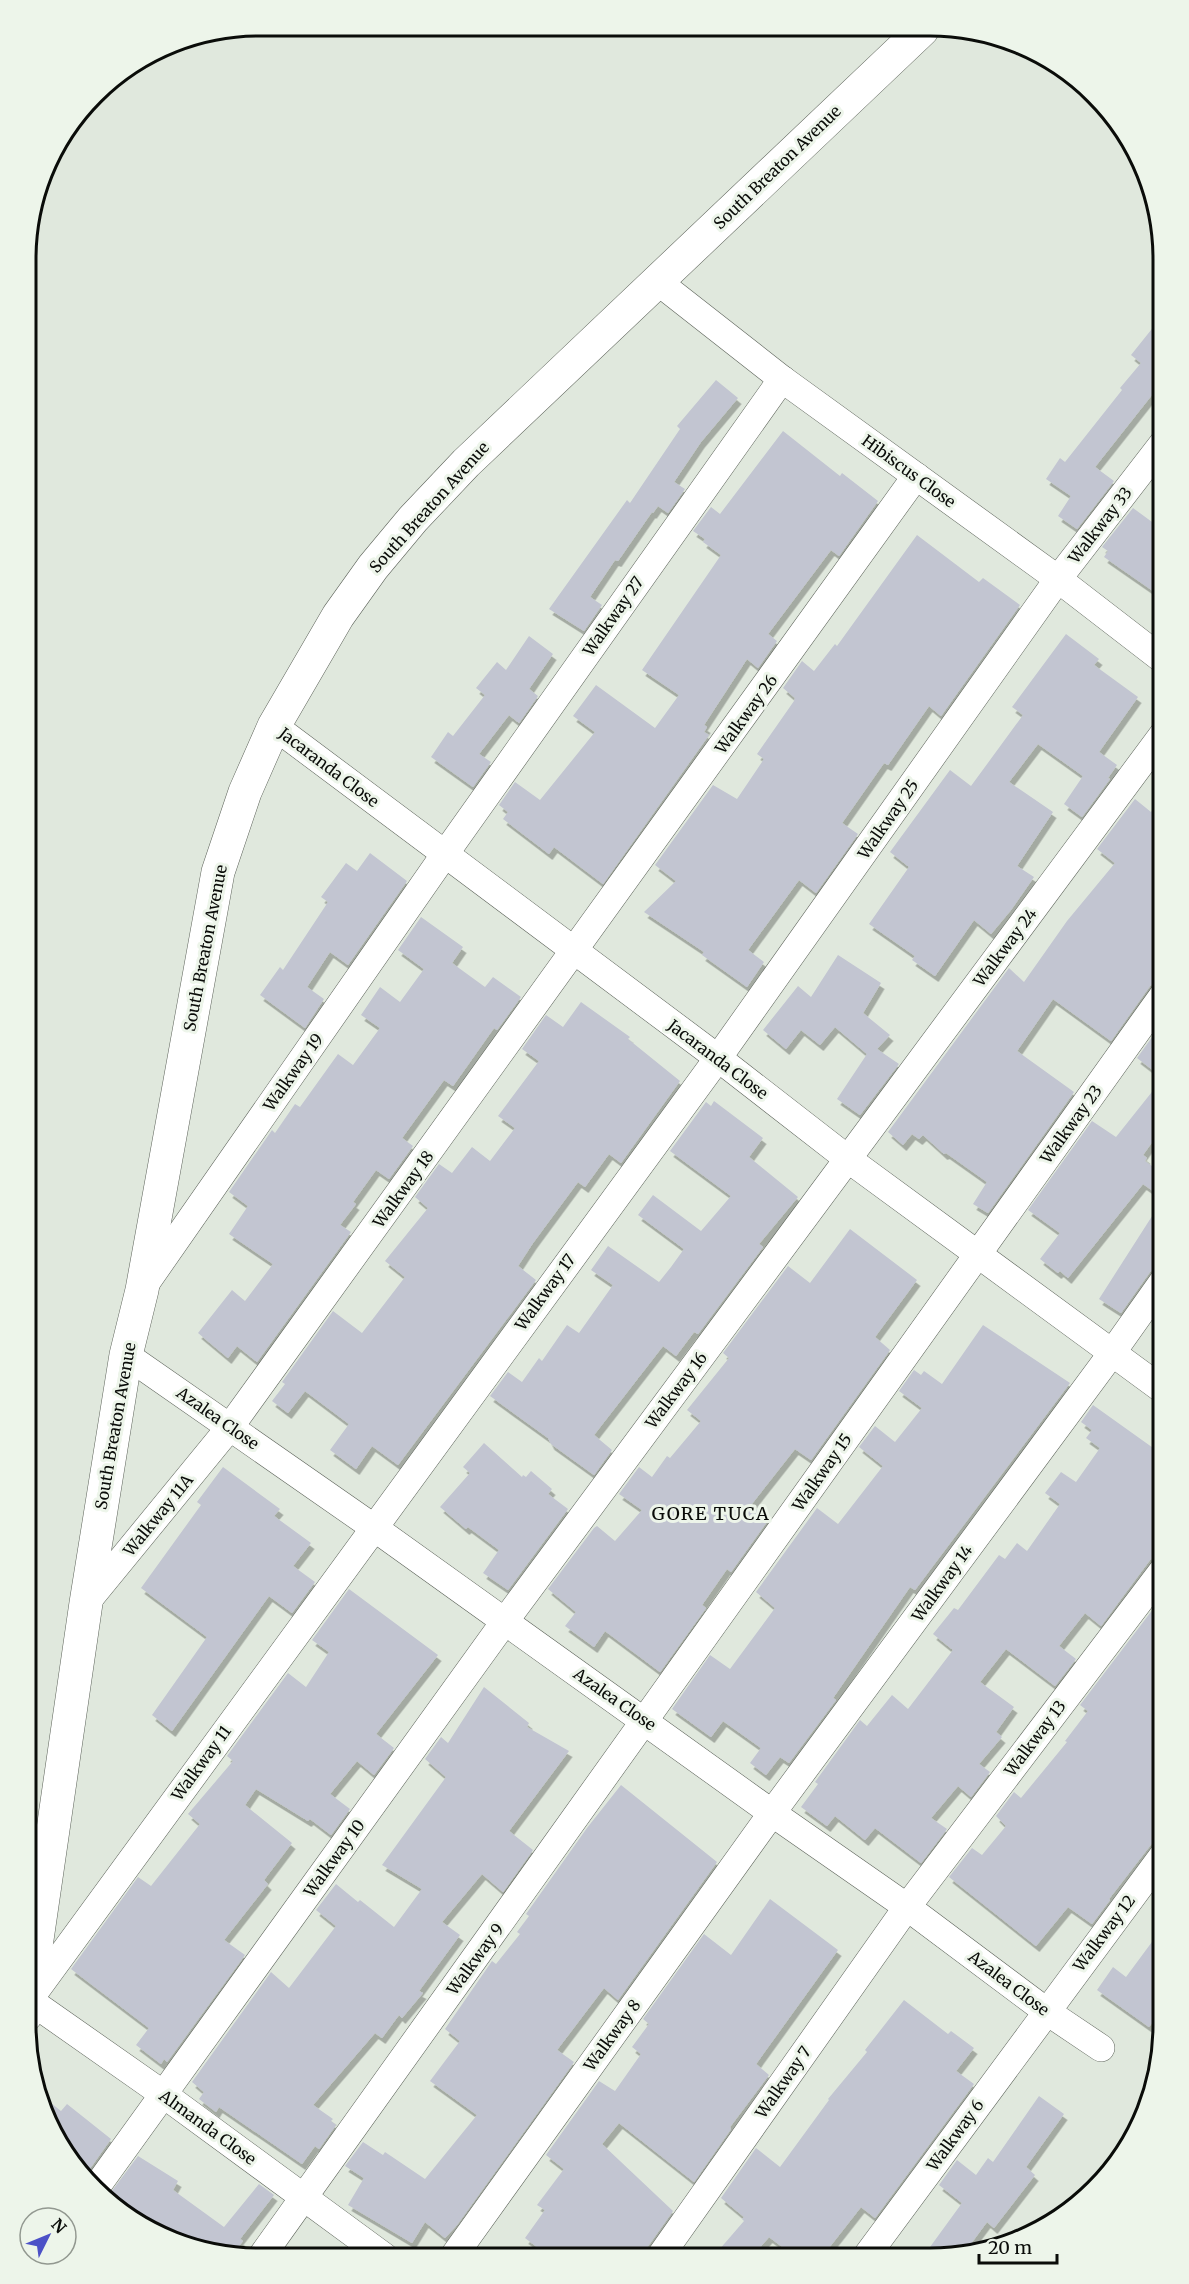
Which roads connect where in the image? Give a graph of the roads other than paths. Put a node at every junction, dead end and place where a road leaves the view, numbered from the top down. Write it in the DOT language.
graph roads {
  1 [pos="916,36"];
  2 [pos="657,282"];
  3 [pos="782,379"];
  4 [pos="1153,456"];
  5 [pos="916,476"];
  6 [pos="1058,579"];
  7 [pos="1153,652"];
  8 [pos="274,726"];
  9 [pos="1153,747"];
  10 [pos="445,854"];
  11 [pos="575,951"];
  12 [pos="1153,1009"];
  13 [pos="718,1058"];
  14 [pos="848,1159"];
  15 [pos="978,1253"];
  16 [pos="142,1290"];
  17 [pos="1153,1295"];
  18 [pos="1112,1353"];
  19 [pos="126,1354"];
  20 [pos="1153,1383"];
  21 [pos="230,1427"];
  22 [pos="373,1527"];
  23 [pos="1153,1583"];
  24 [pos="86,1603"];
  25 [pos="505,1621"];
  26 [pos="645,1721"];
  27 [pos="772,1813"];
  28 [pos="1153,1868"];
  29 [pos="907,1907"];
  30 [pos="36,1945"];
  31 [pos="36,1995"];
  32 [pos="1046,2012"];
  33 [pos="36,2013"];
  34 [pos="1101,2048"];
  35 [pos="163,2094"];
  36 [pos="100,2182"];
  37 [pos="305,2198"];
  38 [pos="268,2248"];
  39 [pos="373,2248"];
  40 [pos="459,2248"];
  41 [pos="666,2248"];
  42 [pos="872,2248"];
  1 -- 2 [label="street, South Breaton Avenue"];
  2 -- 3 [label="street, Hibiscus Close"];
  2 -- 8 [label="street, South Breaton Avenue"];
  3 -- 5 [label="street, Hibiscus Close"];
  3 -- 10 [label="street, Walkway 27"];
  4 -- 6 [label="street, Walkway 33"];
  5 -- 6 [label="street, Hibiscus Close"];
  5 -- 11 [label="street, Walkway 26"];
  6 -- 7 [label="street, Hibiscus Close"];
  6 -- 13 [label="street, Walkway 25"];
  8 -- 10 [label="street, Jacaranda Close"];
  8 -- 16 [label="street, South Breaton Avenue"];
  9 -- 14 [label="street, Walkway 24"];
  10 -- 11 [label="street, Jacaranda Close"];
  10 -- 16 [label="street, Walkway 19"];
  11 -- 13 [label="street, Jacaranda Close"];
  11 -- 21 [label="street, Walkway 18"];
  12 -- 15 [label="street, Walkway 23"];
  13 -- 14 [label="street, Jacaranda Close"];
  13 -- 22 [label="street, Walkway 17"];
  14 -- 15 [label="street, Jacaranda Close"];
  14 -- 25 [label="street, Walkway 16"];
  15 -- 18 [label="street, Jacaranda Close"];
  15 -- 26 [label="street, Walkway 15"];
  16 -- 19 [label="street, South Breaton Avenue"];
  17 -- 18 [label="street, Walkway 14"];
  18 -- 20 [label="street, Jacaranda Close"];
  18 -- 27 [label="street, Walkway 14"];
  19 -- 21 [label="street, Azalea Close"];
  19 -- 24 [label="street, South Breaton Avenue"];
  21 -- 22 [label="street, Azalea Close"];
  21 -- 24 [label="street, Walkway 11A"];
  22 -- 25 [label="street, Azalea Close"];
  22 -- 31 [label="street, Walkway 11"];
  23 -- 29 [label="street, Walkway 13"];
  24 -- 30 [label="street, South Breaton Avenue"];
  25 -- 26 [label="street, Azalea Close"];
  25 -- 35 [label="street, Walkway 10"];
  26 -- 27 [label="street, Azalea Close"];
  26 -- 37 [label="street, Walkway 9"];
  27 -- 29 [label="street, Azalea Close"];
  27 -- 40 [label="street, Walkway 8"];
  28 -- 32 [label="street, Walkway 12"];
  29 -- 32 [label="street, Azalea Close"];
  29 -- 41 [label="street, Walkway 7"];
  32 -- 34 [label="street, Azalea Close"];
  32 -- 42 [label="street, Walkway 6"];
  33 -- 35 [label="street, Almanda Close"];
  35 -- 36 [label="street, Walkway 10"];
  35 -- 37 [label="street, Almanda Close"];
  37 -- 38 [label="street, Walkway 9"];
  37 -- 39 [label="street, Almanda Close"];
}
